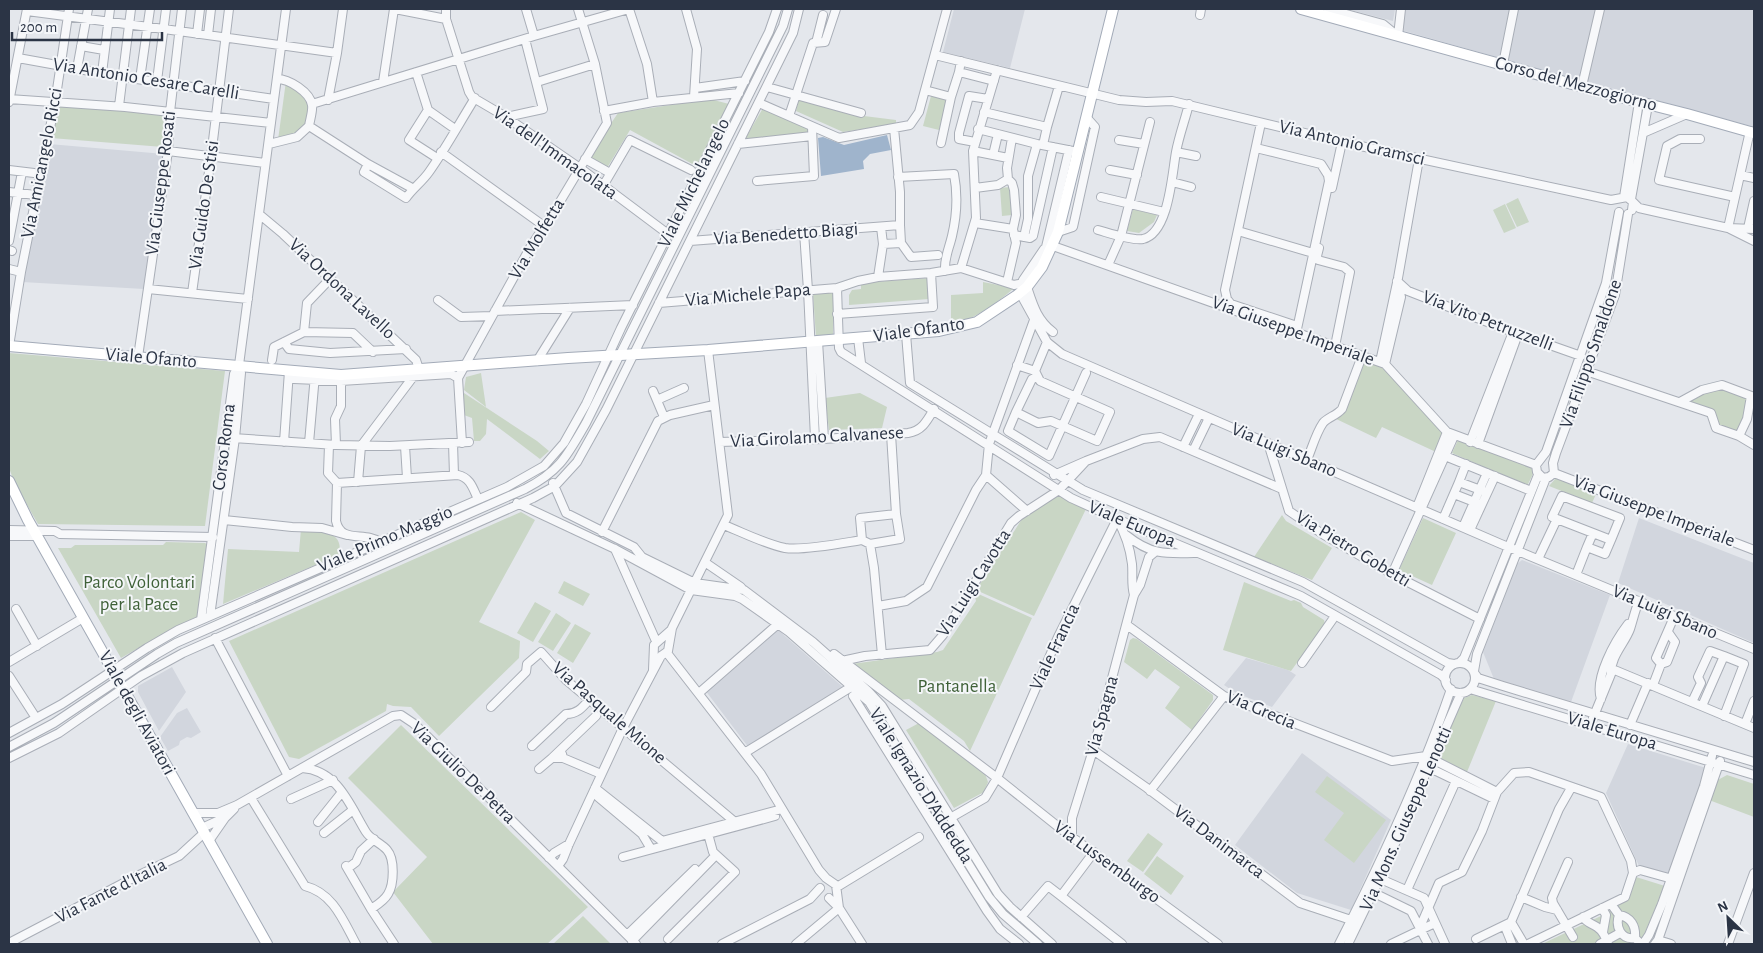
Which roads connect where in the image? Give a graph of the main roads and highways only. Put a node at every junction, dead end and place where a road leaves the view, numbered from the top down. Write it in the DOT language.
graph roads {
  1 [pos="1113,9"];
  2 [pos="1302,9"];
  3 [pos="1752,132"];
  4 [pos="9,346"];
  5 [pos="9,481"];
  6 [pos="267,944"];
  1 -- 4 [label="main road, Viale Ofanto"];
  2 -- 3 [label="main road, Corso del Mezzogiorno"];
  5 -- 6 [label="main road, Viale degli Aviatori"];
}
